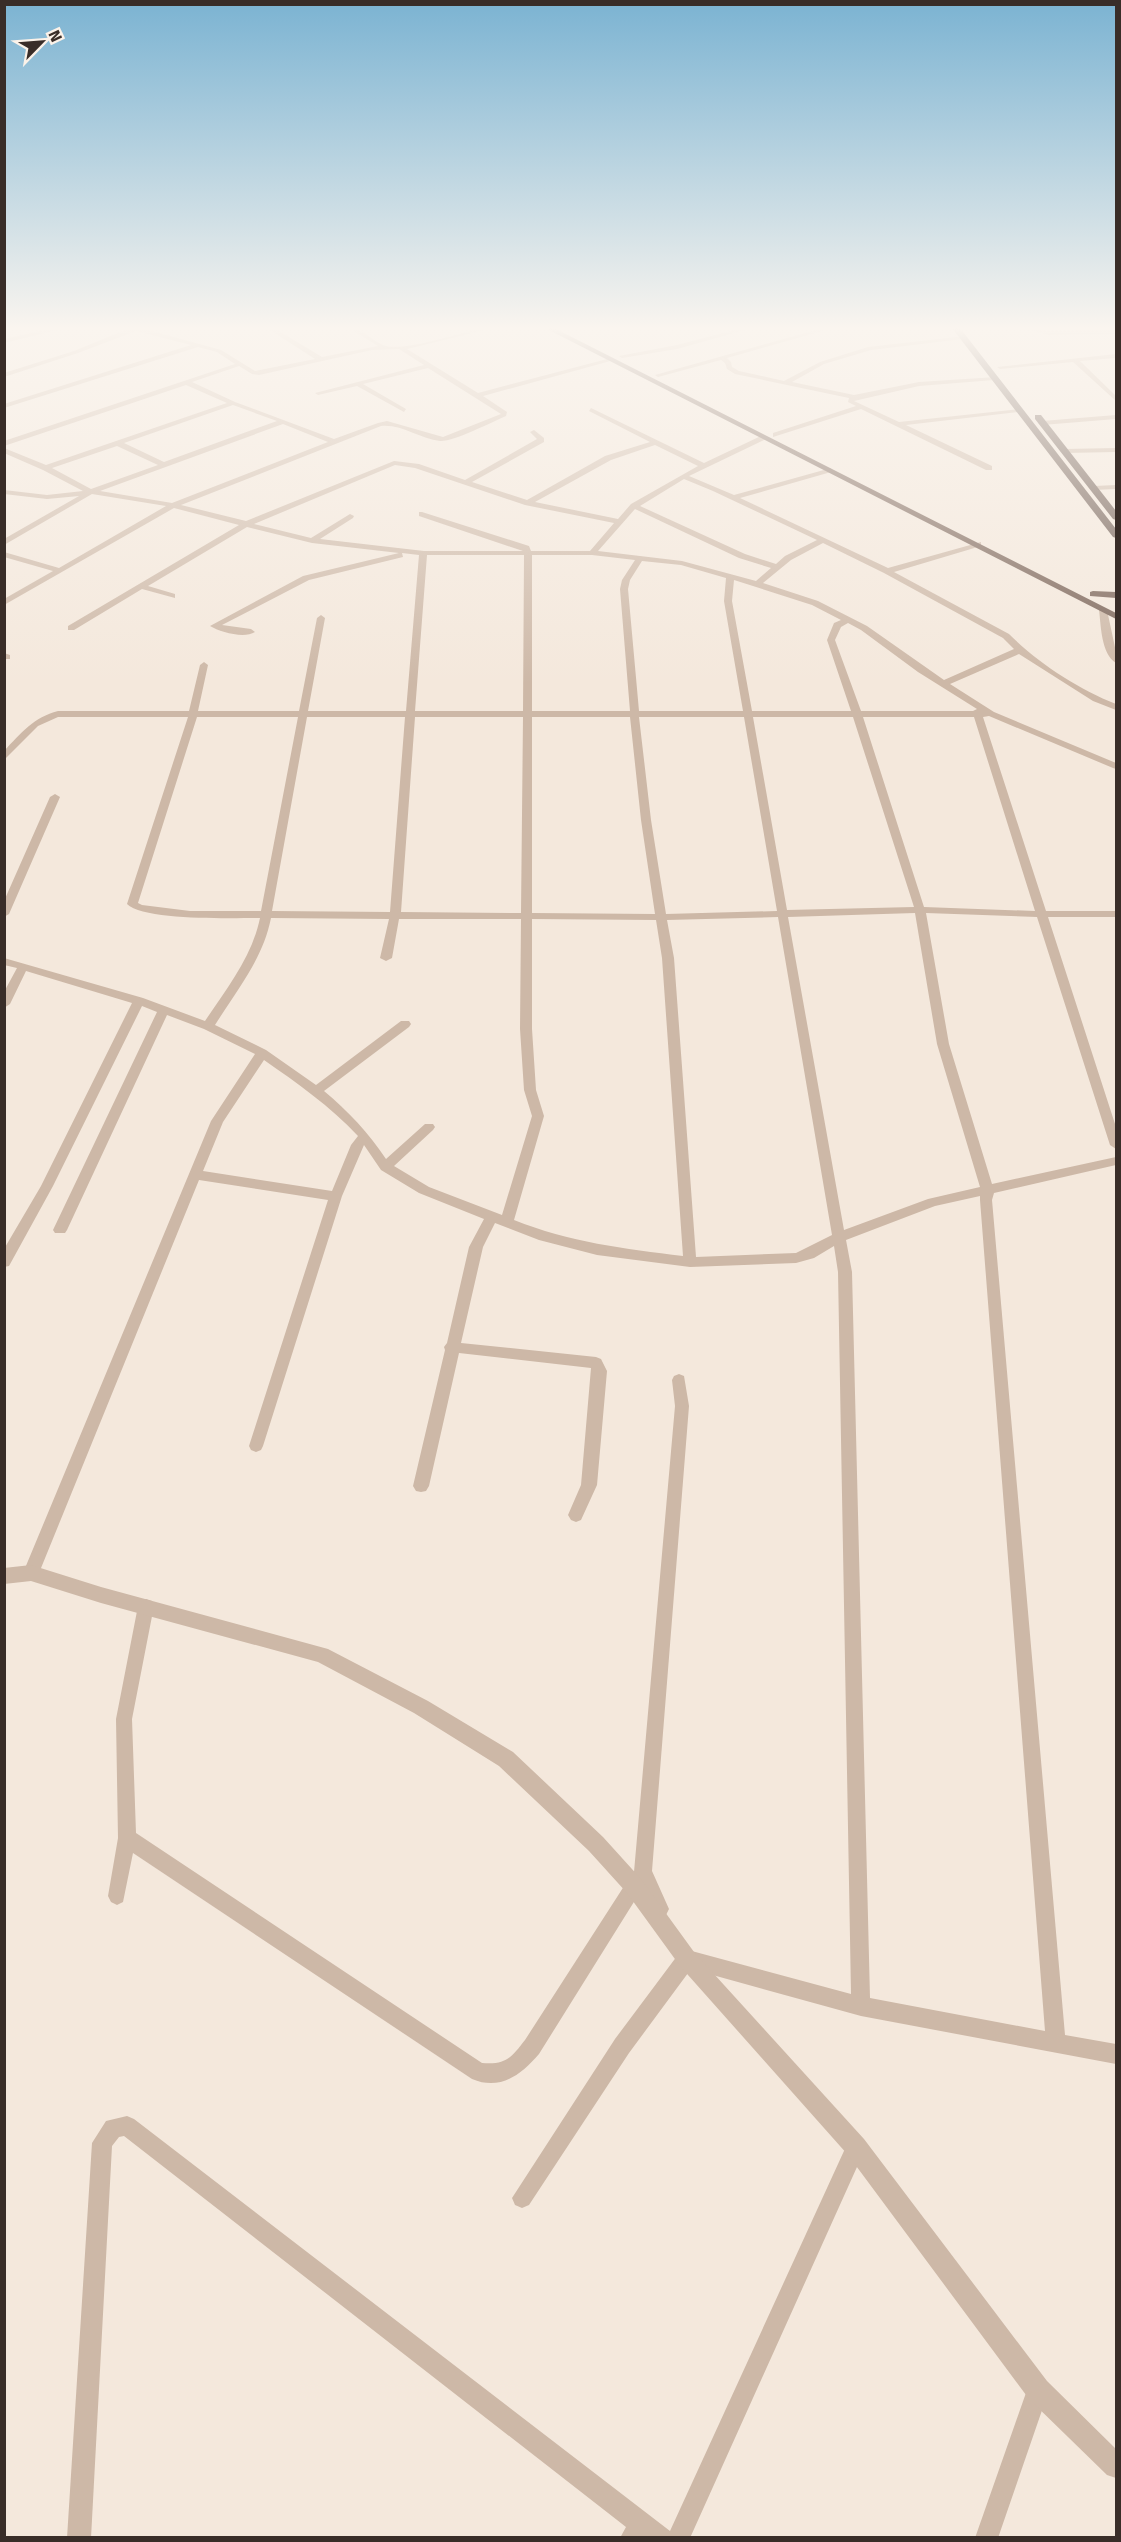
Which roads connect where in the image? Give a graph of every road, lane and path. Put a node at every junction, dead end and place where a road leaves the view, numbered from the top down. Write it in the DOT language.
graph roads {
  1 [pos="107,447"];
  2 [pos="125,447"];
  3 [pos="214,447"];
  4 [pos="322,447"];
  5 [pos="529,447"];
  6 [pos="642,447"];
  7 [pos="665,447"];
  8 [pos="744,447"];
  9 [pos="781,447"];
  10 [pos="798,447"];
  11 [pos="945,447"];
  12 [pos="1046,447"];
  13 [pos="1060,447"];
  14 [pos="4,450"];
  15 [pos="1116,450"];
  16 [pos="1064,451"];
  17 [pos="164,465"];
  18 [pos="702,465"];
  19 [pos="46,468"];
  20 [pos="989,468"];
  21 [pos="828,470"];
  22 [pos="683,476"];
  23 [pos="467,482"];
  24 [pos="1116,487"];
  25 [pos="1080,489"];
  26 [pos="1096,490"];
  27 [pos="4,492"];
  28 [pos="91,492"];
  29 [pos="734,497"];
  30 [pos="528,503"];
  31 [pos="173,505"];
  32 [pos="634,506"];
  33 [pos="1116,506"];
  34 [pos="422,514"];
  35 [pos="350,516"];
  36 [pos="1116,517"];
  37 [pos="619,522"];
  38 [pos="246,524"];
  39 [pos="1116,535"];
  40 [pos="312,541"];
  41 [pos="822,541"];
  42 [pos="4,543"];
  43 [pos="978,544"];
  44 [pos="1114,547"];
  45 [pos="411,552"];
  46 [pos="424,553"];
  47 [pos="528,553"];
  48 [pos="592,553"];
  49 [pos="4,554"];
  50 [pos="640,558"];
  51 [pos="777,567"];
  52 [pos="1033,568"];
  53 [pos="60,571"];
  54 [pos="887,571"];
  55 [pos="730,578"];
  56 [pos="757,584"];
  57 [pos="140,586"];
  58 [pos="1093,594"];
  59 [pos="1116,595"];
  60 [pos="172,596"];
  61 [pos="4,603"];
  62 [pos="1116,605"];
  63 [pos="1103,610"];
  64 [pos="1116,616"];
  65 [pos="321,618"];
  66 [pos="848,620"];
  67 [pos="71,628"];
  68 [pos="250,632"];
  69 [pos="1020,650"];
  70 [pos="1116,660"];
  71 [pos="204,665"];
  72 [pos="942,684"];
  73 [pos="1116,707"];
  74 [pos="633,712"];
  75 [pos="977,712"];
  76 [pos="302,713"];
  77 [pos="411,713"];
  78 [pos="528,713"];
  79 [pos="748,713"];
  80 [pos="857,714"];
  81 [pos="990,714"];
  82 [pos="193,715"];
  83 [pos="4,757"];
  84 [pos="1115,765"];
  85 [pos="1116,778"];
  86 [pos="55,797"];
  87 [pos="920,910"];
  88 [pos="266,913"];
  89 [pos="782,913"];
  90 [pos="4,914"];
  91 [pos="395,914"];
  92 [pos="1041,914"];
  93 [pos="1116,914"];
  94 [pos="527,916"];
  95 [pos="660,917"];
  96 [pos="386,958"];
  97 [pos="4,961"];
  98 [pos="23,967"];
  99 [pos="6,999"];
  100 [pos="139,1001"];
  101 [pos="164,1010"];
  102 [pos="405,1024"];
  103 [pos="208,1026"];
  104 [pos="262,1053"];
  105 [pos="316,1091"];
  106 [pos="429,1127"];
  107 [pos="364,1136"];
  108 [pos="1116,1146"];
  109 [pos="1116,1161"];
  110 [pos="385,1167"];
  111 [pos="196,1175"];
  112 [pos="988,1191"];
  113 [pos="336,1196"];
  114 [pos="492,1215"];
  115 [pos="507,1222"];
  116 [pos="60,1230"];
  117 [pos="838,1238"];
  118 [pos="4,1262"];
  119 [pos="690,1262"];
  120 [pos="451,1347"];
  121 [pos="679,1380"];
  122 [pos="256,1446"];
  123 [pos="420,1486"];
  124 [pos="576,1515"];
  125 [pos="31,1573"];
  126 [pos="4,1576"];
  127 [pos="146,1606"];
  128 [pos="127,1838"];
  129 [pos="634,1886"];
  130 [pos="117,1896"];
  131 [pos="687,1959"];
  132 [pos="861,2006"];
  133 [pos="1056,2043"];
  134 [pos="1116,2054"];
  135 [pos="856,2147"];
  136 [pos="522,2198"];
  137 [pos="1038,2390"];
  138 [pos="1116,2466"];
  139 [pos="645,2534"];
  140 [pos="79,2538"];
  141 [pos="678,2538"];
  142 [pos="986,2538"];
  1 -- 19 [label="street"];
  2 -- 17 [label="street"];
  3 -- 17 [label="street"];
  4 -- 31 [label="street"];
  5 -- 23 [label="street"];
  6 -- 30 [label="street"];
  7 -- 18 [label="street"];
  8 -- 18 [label="street"];
  9 -- 21 [label="main road"];
  10 -- 52 [label="main road"];
  11 -- 20 [label="street"];
  12 -- 25 [label="highway"];
  13 -- 16 [label="highway"];
  14 -- 19 [label="street"];
  15 -- 16 [label="street"];
  16 -- 26 [label="highway"];
  17 -- 28 [label="street"];
  18 -- 22 [label="street"];
  19 -- 28 [label="street"];
  21 -- 29 [label="street"];
  21 -- 43 [label="main road"];
  22 -- 29 [label="street"];
  22 -- 32 [label="street"];
  23 -- 30 [label="street"];
  23 -- 38 [label="street"];
  24 -- 26 [label="street"];
  25 -- 39 [label="highway"];
  25 -- 44 [label="highway"];
  26 -- 33 [label="highway"];
  26 -- 36 [label="highway"];
  27 -- 28 [label="street"];
  28 -- 31 [label="street"];
  28 -- 42 [label="street"];
  29 -- 41 [label="street"];
  30 -- 37 [label="street"];
  31 -- 38 [label="street"];
  31 -- 53 [label="street"];
  32 -- 37 [label="street"];
  32 -- 51 [label="street"];
  34 -- 47 [label="street"];
  35 -- 40 [label="street"];
  37 -- 48 [label="street"];
  38 -- 40 [label="street"];
  38 -- 57 [label="street"];
  40 -- 45 [label="street"];
  41 -- 51 [label="street"];
  41 -- 54 [label="street"];
  43 -- 52 [label="main road"];
  43 -- 54 [label="street"];
  45 -- 46 [label="street"];
  45 -- 68 [label="street"];
  46 -- 47 [label="street"];
  46 -- 77 [label="street"];
  47 -- 48 [label="street"];
  47 -- 78 [label="street"];
  48 -- 50 [label="street"];
  49 -- 53 [label="street"];
  50 -- 55 [label="street"];
  50 -- 74 [label="street"];
  51 -- 56 [label="street"];
  52 -- 58 [label="main road"];
  52 -- 63 [label="main road"];
  53 -- 61 [label="street"];
  54 -- 69 [label="street"];
  55 -- 56 [label="street"];
  55 -- 79 [label="street"];
  56 -- 66 [label="street"];
  57 -- 60 [label="street"];
  57 -- 67 [label="street"];
  58 -- 59 [label="main road"];
  58 -- 62 [label="main road"];
  63 -- 64 [label="main road"];
  63 -- 70 [label="street"];
  65 -- 76 [label="street"];
  66 -- 72 [label="street"];
  66 -- 80 [label="street"];
  69 -- 72 [label="street"];
  69 -- 73 [label="street"];
  71 -- 82 [label="street"];
  72 -- 81 [label="street"];
  74 -- 78 [label="street"];
  74 -- 79 [label="street"];
  74 -- 95 [label="street"];
  75 -- 80 [label="street"];
  75 -- 81 [label="street"];
  75 -- 92 [label="street"];
  76 -- 77 [label="street"];
  76 -- 82 [label="street"];
  76 -- 88 [label="street"];
  77 -- 78 [label="street"];
  77 -- 91 [label="street"];
  78 -- 94 [label="street"];
  79 -- 80 [label="street"];
  79 -- 89 [label="street"];
  80 -- 87 [label="street"];
  81 -- 84 [label="street"];
  82 -- 83 [label="street"];
  82 -- 88 [label="street"];
  84 -- 85 [label="street"];
  86 -- 90 [label="street"];
  87 -- 89 [label="street"];
  87 -- 92 [label="street"];
  87 -- 112 [label="street"];
  88 -- 91 [label="street"];
  88 -- 103 [label="street"];
  89 -- 95 [label="street"];
  89 -- 117 [label="street"];
  91 -- 94 [label="street"];
  91 -- 96 [label="street"];
  92 -- 93 [label="street"];
  92 -- 108 [label="street"];
  94 -- 95 [label="street"];
  94 -- 115 [label="street"];
  95 -- 119 [label="street"];
  97 -- 98 [label="street"];
  98 -- 99 [label="street"];
  98 -- 100 [label="street"];
  100 -- 101 [label="street"];
  100 -- 118 [label="street"];
  101 -- 103 [label="street"];
  101 -- 116 [label="street"];
  102 -- 105 [label="street"];
  103 -- 104 [label="street"];
  104 -- 105 [label="street"];
  104 -- 111 [label="street"];
  105 -- 107 [label="street"];
  106 -- 110 [label="street"];
  107 -- 110 [label="street"];
  107 -- 113 [label="street"];
  109 -- 112 [label="street"];
  110 -- 114 [label="street"];
  111 -- 113 [label="street"];
  111 -- 125 [label="street"];
  112 -- 117 [label="street"];
  112 -- 133 [label="street"];
  113 -- 122 [label="street"];
  114 -- 115 [label="street"];
  114 -- 120 [label="street"];
  115 -- 119 [label="street"];
  117 -- 119 [label="street"];
  117 -- 132 [label="street"];
  120 -- 123 [label="street"];
  120 -- 124 [label="street"];
  121 -- 131 [label="street"];
  125 -- 126 [label="street"];
  125 -- 127 [label="street"];
  127 -- 128 [label="street"];
  127 -- 129 [label="street"];
  128 -- 129 [label="street"];
  128 -- 130 [label="street"];
  129 -- 131 [label="street"];
  131 -- 132 [label="street"];
  131 -- 135 [label="street"];
  131 -- 136 [label="street"];
  132 -- 133 [label="street"];
  133 -- 134 [label="street"];
  135 -- 137 [label="street"];
  135 -- 141 [label="street"];
  137 -- 138 [label="street"];
  137 -- 142 [label="street"];
  139 -- 140 [label="street"];
}
